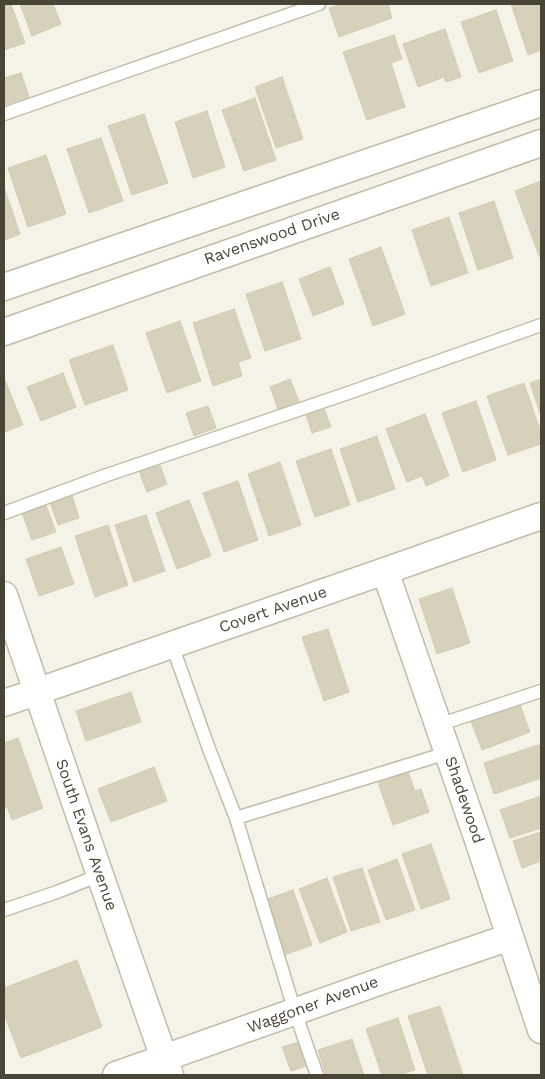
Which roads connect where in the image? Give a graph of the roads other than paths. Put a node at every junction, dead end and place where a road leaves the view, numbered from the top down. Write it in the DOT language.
graph roads {
  1 [pos="319,4"];
  2 [pos="541,104"];
  3 [pos="4,114"];
  4 [pos="541,143"];
  5 [pos="4,287"];
  6 [pos="541,325"];
  7 [pos="4,332"];
  8 [pos="4,513"];
  9 [pos="541,516"];
  10 [pos="385,571"];
  11 [pos="4,595"];
  12 [pos="172,644"];
  13 [pos="37,691"];
  14 [pos="541,691"];
  15 [pos="4,703"];
  16 [pos="438,725"];
  17 [pos="448,753"];
  18 [pos="236,818"];
  19 [pos="100,875"];
  20 [pos="4,910"];
  21 [pos="510,938"];
  22 [pos="295,1012"];
  23 [pos="541,1030"];
  24 [pos="167,1067"];
  25 [pos="116,1075"];
  26 [pos="317,1075"];
  1 -- 3 [label="lane"];
  2 -- 5 [label="street"];
  4 -- 7 [label="street, Ravenswood Drive"];
  6 -- 8 [label="lane"];
  9 -- 10 [label="street, Covert Avenue"];
  10 -- 12 [label="street, Covert Avenue"];
  10 -- 16 [label="street, Shadewood"];
  11 -- 13 [label="street, South Evans Avenue"];
  12 -- 13 [label="street, Covert Avenue"];
  12 -- 18 [label="lane"];
  13 -- 15 [label="street, Covert Avenue"];
  13 -- 19 [label="street, South Evans Avenue"];
  14 -- 16 [label="lane"];
  16 -- 17 [label="street, Shadewood"];
  17 -- 18 [label="lane"];
  17 -- 21 [label="street, Shadewood"];
  18 -- 22 [label="lane"];
  19 -- 20 [label="lane"];
  19 -- 24 [label="street, South Evans Avenue"];
  21 -- 22 [label="street, Waggoner Avenue"];
  21 -- 23 [label="street, Shadewood"];
  22 -- 24 [label="street, Waggoner Avenue"];
  22 -- 26 [label="lane"];
  24 -- 25 [label="street, Waggoner Avenue"];
}
